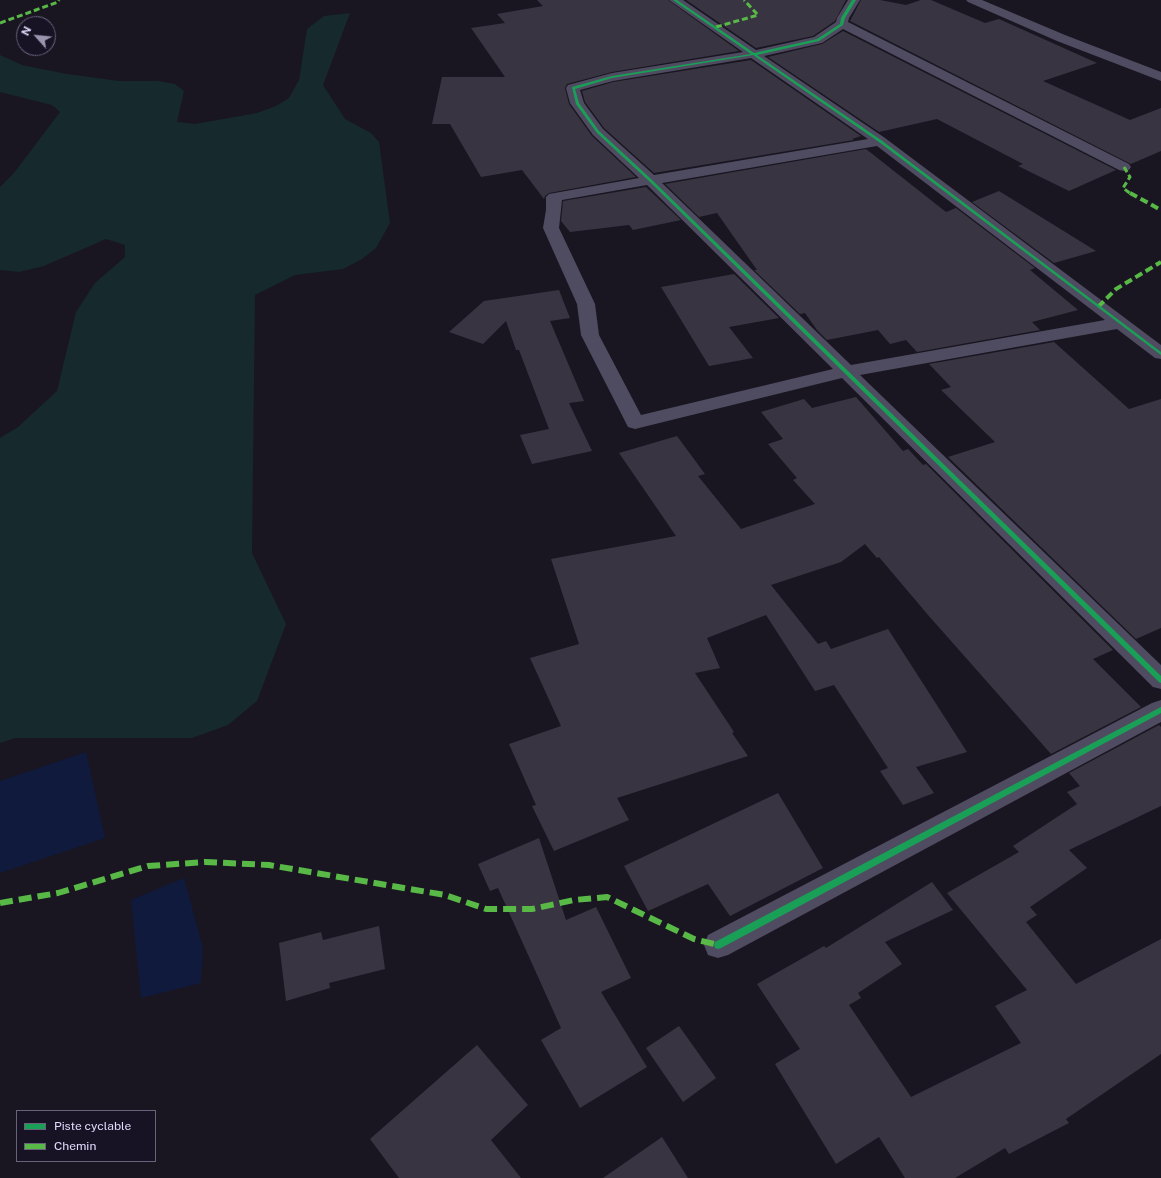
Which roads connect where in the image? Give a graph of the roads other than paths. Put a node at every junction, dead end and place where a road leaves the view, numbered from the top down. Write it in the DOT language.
graph roads {
  1 [pos="675,0"];
  2 [pos="854,0"];
  3 [pos="972,0"];
  4 [pos="842,24"];
  5 [pos="755,54"];
  6 [pos="1161,77"];
  7 [pos="880,141"];
  8 [pos="1124,167"];
  9 [pos="650,180"];
  10 [pos="1119,323"];
  11 [pos="1161,354"];
  12 [pos="845,372"];
  13 [pos="1161,680"];
  14 [pos="1161,710"];
  15 [pos="718,945"];
  1 -- 5 [label="street"];
  2 -- 4 [label="street"];
  3 -- 6 [label="street"];
  4 -- 5 [label="street"];
  4 -- 8 [label="street"];
  5 -- 7 [label="street"];
  5 -- 9 [label="street"];
  7 -- 9 [label="street"];
  7 -- 10 [label="street"];
  9 -- 12 [label="street"];
  9 -- 12 [label="street"];
  10 -- 11 [label="street"];
  10 -- 12 [label="street"];
  12 -- 13 [label="street"];
  14 -- 15 [label="street"];
}
